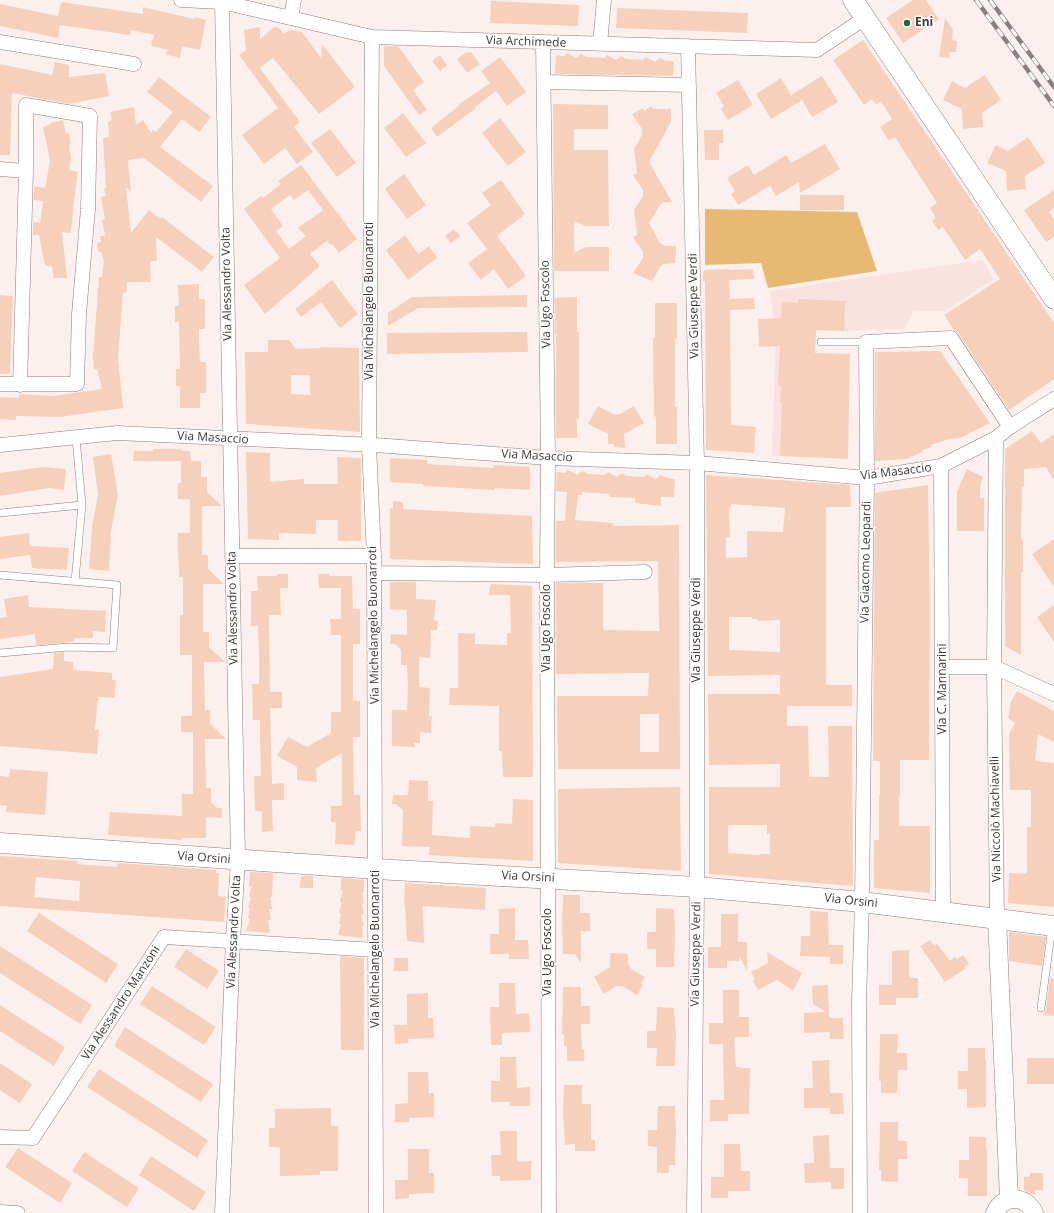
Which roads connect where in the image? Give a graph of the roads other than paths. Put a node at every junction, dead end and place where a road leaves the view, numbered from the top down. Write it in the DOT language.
graph roads {
  1 [pos="181,0"];
  2 [pos="294,0"];
  3 [pos="604,0"];
  4 [pos="853,0"];
  5 [pos="222,2"];
  6 [pos="291,18"];
  7 [pos="865,18"];
  8 [pos="372,37"];
  9 [pos="0,42"];
  10 [pos="544,42"];
  11 [pos="600,44"];
  12 [pos="688,46"];
  13 [pos="134,64"];
  14 [pos="544,82"];
  15 [pos="689,85"];
  16 [pos="0,169"];
  17 [pos="26,170"];
  18 [pos="1054,299"];
  19 [pos="821,342"];
  20 [pos="866,342"];
  21 [pos="0,384"];
  22 [pos="20,385"];
  23 [pos="1054,399"];
  24 [pos="1010,427"];
  25 [pos="76,437"];
  26 [pos="996,438"];
  27 [pos="230,440"];
  28 [pos="0,445"];
  29 [pos="368,445"];
  30 [pos="548,458"];
  31 [pos="697,463"];
  32 [pos="941,466"];
  33 [pos="867,478"];
  34 [pos="82,505"];
  35 [pos="0,513"];
  36 [pos="232,556"];
  37 [pos="374,556"];
  38 [pos="645,572"];
  39 [pos="374,573"];
  40 [pos="0,575"];
  41 [pos="546,575"];
  42 [pos="75,581"];
  43 [pos="0,653"];
  44 [pos="943,667"];
  45 [pos="994,667"];
  46 [pos="1054,694"];
  47 [pos="0,843"];
  48 [pos="238,860"];
  49 [pos="376,869"];
  50 [pos="548,878"];
  51 [pos="697,887"];
  52 [pos="862,902"];
  53 [pos="943,912"];
  54 [pos="997,918"];
  55 [pos="1053,925"];
  56 [pos="233,942"];
  57 [pos="376,950"];
  58 [pos="1041,1008"];
  59 [pos="0,1137"];
  60 [pos="1009,1199"];
  61 [pos="0,1212"];
  62 [pos="18,1213"];
  63 [pos="222,1213"];
  64 [pos="376,1213"];
  65 [pos="549,1213"];
  66 [pos="694,1213"];
  67 [pos="860,1213"];
  68 [pos="995,1213"];
  69 [pos="1034,1213"];
  1 -- 5 [label="street, Via Archimede"];
  2 -- 6 [label="street"];
  3 -- 11 [label="street"];
  4 -- 7 [label="main road"];
  5 -- 6 [label="street, Via Archimede"];
  5 -- 27 [label="street, Via Alessandro Volta"];
  6 -- 8 [label="street, Via Archimede"];
  7 -- 12 [label="street, Via Archimede"];
  7 -- 18 [label="main road"];
  8 -- 10 [label="street, Via Archimede"];
  8 -- 29 [label="street, Via Michelangelo Buonarroti"];
  9 -- 13 [label="street"];
  10 -- 11 [label="street, Via Archimede"];
  10 -- 14 [label="street, Via Ugo Foscolo"];
  11 -- 12 [label="street, Via Archimede"];
  12 -- 15 [label="street, Via Giuseppe Verdi"];
  14 -- 15 [label="street"];
  14 -- 30 [label="street, Via Ugo Foscolo"];
  15 -- 31 [label="street, Via Giuseppe Verdi"];
  16 -- 17 [label="street"];
  17 -- 22 [label="street"];
  17 -- 22 [label="street"];
  19 -- 20 [label="lane"];
  20 -- 24 [label="street"];
  20 -- 33 [label="street, Via Giacomo Leopardi"];
  21 -- 22 [label="street"];
  23 -- 24 [label="street, Via Masaccio"];
  24 -- 26 [label="street, Via Masaccio"];
  25 -- 27 [label="street, Via Masaccio"];
  25 -- 28 [label="street, Via Masaccio"];
  25 -- 34 [label="lane"];
  26 -- 32 [label="street, Via Masaccio"];
  26 -- 45 [label="street, Via Niccolò Machiavelli"];
  27 -- 29 [label="street, Via Masaccio"];
  27 -- 36 [label="street, Via Alessandro Volta"];
  29 -- 30 [label="street, Via Masaccio"];
  29 -- 37 [label="street, Via Michelangelo Buonarroti"];
  30 -- 31 [label="street, Via Masaccio"];
  30 -- 41 [label="street, Via Ugo Foscolo"];
  31 -- 33 [label="street, Via Masaccio"];
  31 -- 51 [label="street, Via Giuseppe Verdi"];
  32 -- 33 [label="street, Via Masaccio"];
  32 -- 44 [label="street, Via C. Mannarini"];
  33 -- 52 [label="street, Via Giacomo Leopardi"];
  34 -- 35 [label="lane"];
  34 -- 42 [label="lane"];
  36 -- 37 [label="street"];
  36 -- 48 [label="street, Via Alessandro Volta"];
  37 -- 39 [label="street, Via Michelangelo Buonarroti"];
  38 -- 41 [label="street"];
  39 -- 41 [label="street"];
  39 -- 49 [label="street, Via Michelangelo Buonarroti"];
  40 -- 42 [label="lane"];
  41 -- 50 [label="street, Via Ugo Foscolo"];
  42 -- 43 [label="lane"];
  44 -- 45 [label="street"];
  44 -- 53 [label="street, Via C. Mannarini"];
  45 -- 46 [label="street"];
  45 -- 54 [label="street, Via Niccolò Machiavelli"];
  47 -- 48 [label="main road, Via Orsini"];
  48 -- 49 [label="main road, Via Orsini"];
  48 -- 56 [label="street, Via Alessandro Volta"];
  49 -- 50 [label="main road, Via Orsini"];
  49 -- 57 [label="street, Via Michelangelo Buonarroti"];
  50 -- 51 [label="main road, Via Orsini"];
  50 -- 65 [label="street, Via Ugo Foscolo"];
  51 -- 52 [label="main road, Via Orsini"];
  51 -- 66 [label="street, Via Giuseppe Verdi"];
  52 -- 53 [label="main road, Via Orsini"];
  52 -- 67 [label="street, Via Giacomo Leopardi"];
  53 -- 54 [label="main road, Via Orsini"];
  54 -- 55 [label="main road, Via Orsini"];
  54 -- 60 [label="street, Via Niccolò Machiavelli"];
  55 -- 58 [label="lane"];
  56 -- 57 [label="street, Via Alessandro Manzoni"];
  56 -- 59 [label="street, Via Alessandro Manzoni"];
  56 -- 63 [label="street, Via Alessandro Volta"];
  57 -- 64 [label="street, Via Michelangelo Buonarroti"];
  60 -- 68 [label="street"];
  60 -- 69 [label="street"];
  61 -- 62 [label="street"];
}
